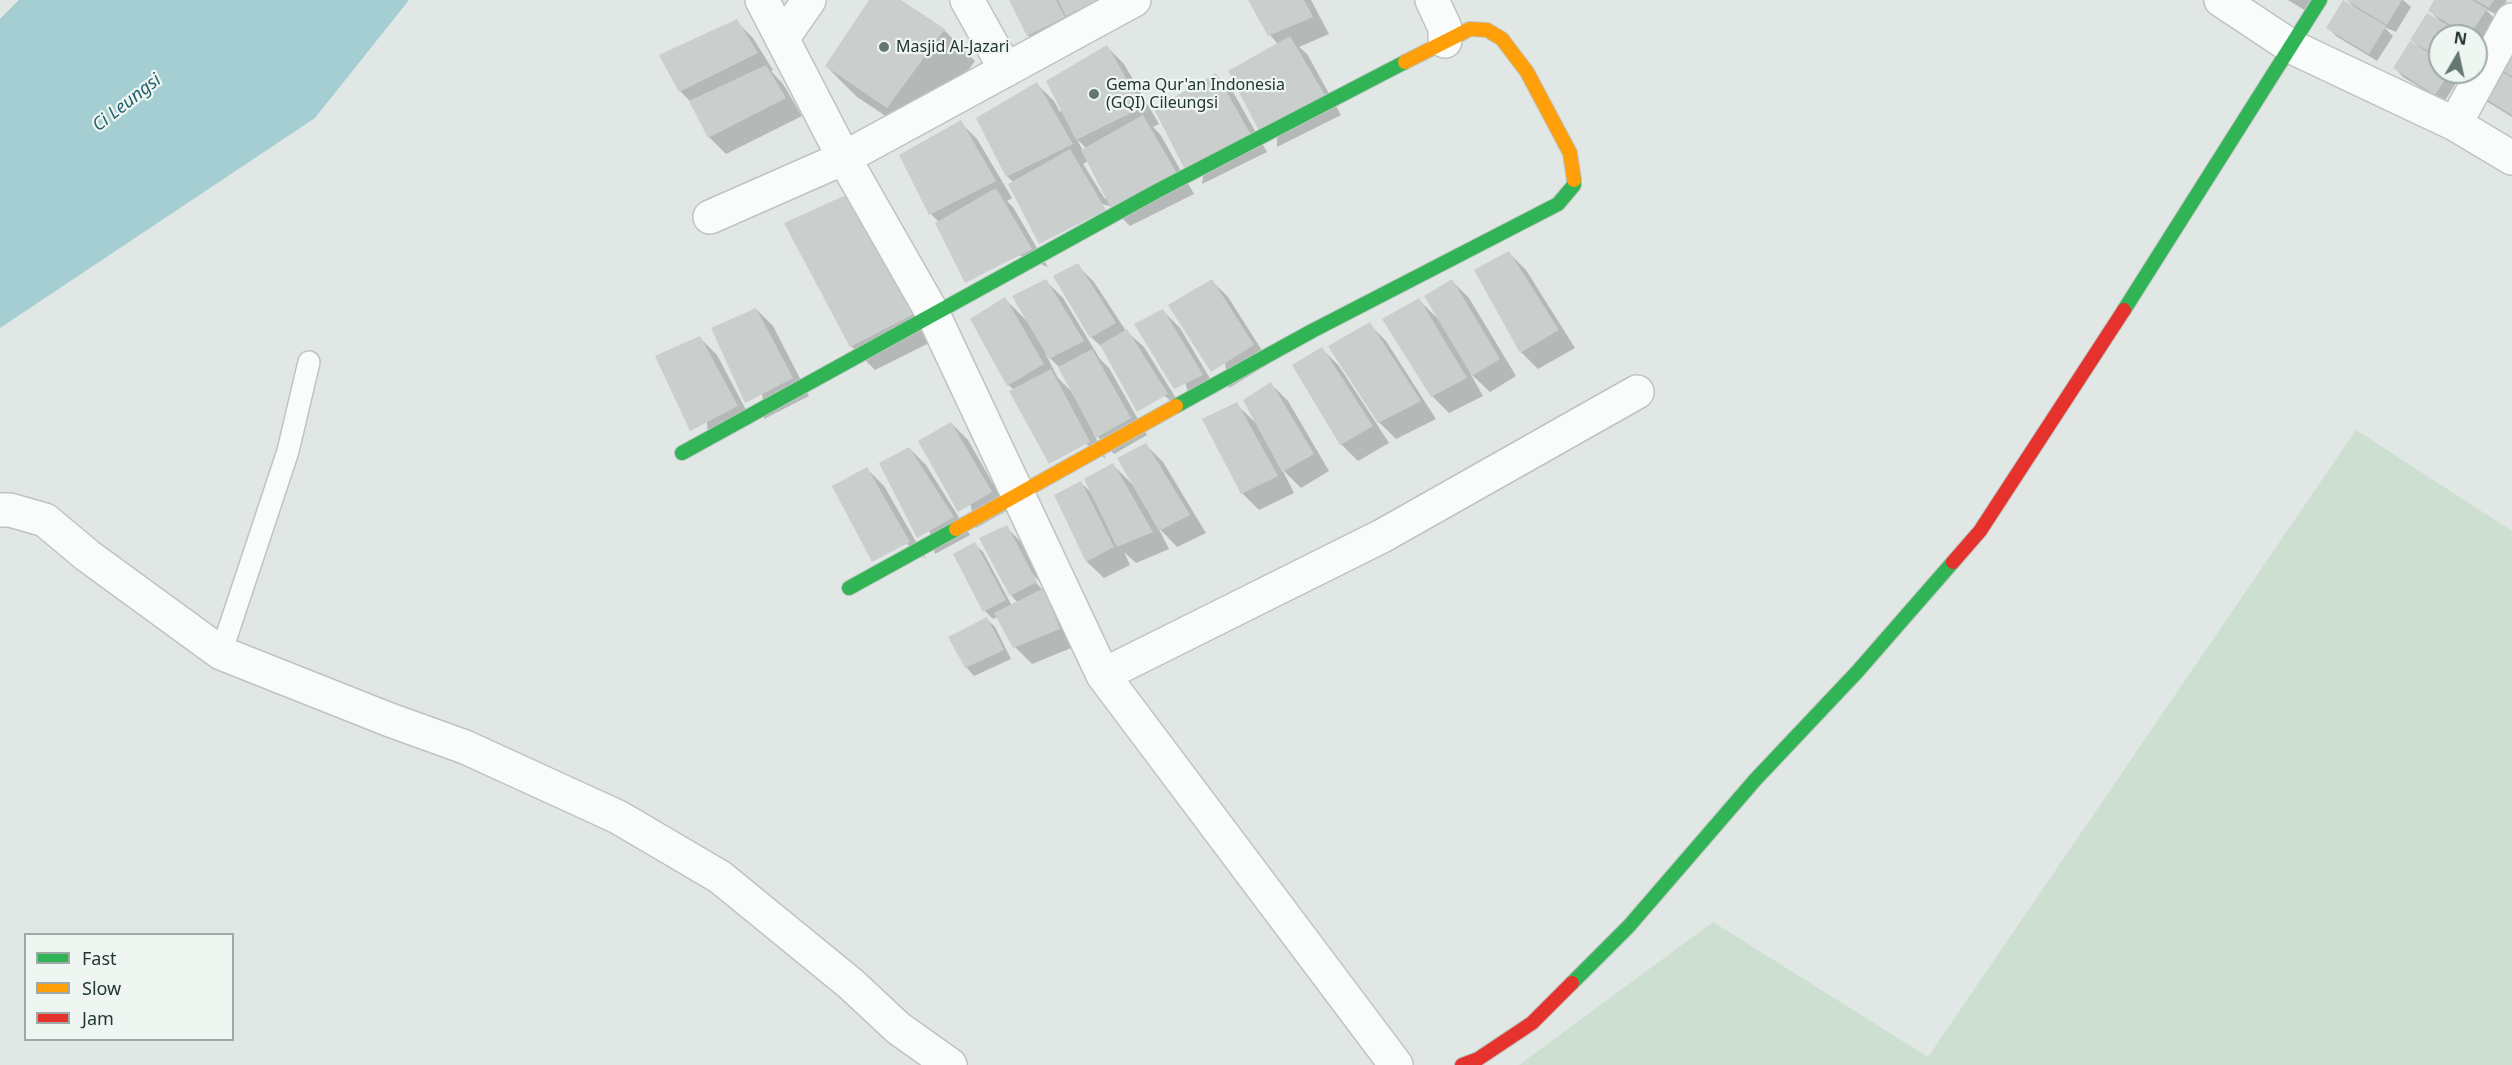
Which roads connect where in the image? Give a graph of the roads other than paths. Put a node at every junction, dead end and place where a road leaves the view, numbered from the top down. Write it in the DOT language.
graph roads {
  1 [pos="762,0"];
  2 [pos="809,0"];
  3 [pos="967,0"];
  4 [pos="1134,0"];
  5 [pos="1432,0"];
  6 [pos="2221,0"];
  7 [pos="2320,0"];
  8 [pos="2512,20"];
  9 [pos="782,39"];
  10 [pos="1445,40"];
  11 [pos="2292,47"];
  12 [pos="1006,70"];
  13 [pos="2455,124"];
  14 [pos="844,158"];
  15 [pos="2512,158"];
  16 [pos="710,217"];
  17 [pos="933,314"];
  18 [pos="309,363"];
  19 [pos="1637,392"];
  20 [pos="682,453"];
  21 [pos="1016,495"];
  22 [pos="0,510"];
  23 [pos="849,588"];
  24 [pos="222,653"];
  25 [pos="1103,675"];
  26 [pos="950,1065"];
  27 [pos="1396,1065"];
  28 [pos="1462,1065"];
  1 -- 9 [label="street"];
  2 -- 9 [label="street"];
  3 -- 12 [label="street"];
  4 -- 12 [label="street"];
  5 -- 10 [label="street"];
  6 -- 11 [label="street"];
  7 -- 11 [label="street"];
  8 -- 13 [label="street"];
  9 -- 14 [label="street"];
  10 -- 17 [label="street"];
  10 -- 21 [label="street"];
  11 -- 13 [label="street"];
  11 -- 28 [label="street"];
  12 -- 14 [label="street"];
  13 -- 15 [label="street"];
  14 -- 16 [label="street"];
  14 -- 17 [label="street"];
  17 -- 20 [label="street"];
  17 -- 21 [label="street"];
  18 -- 24 [label="lane"];
  19 -- 25 [label="street"];
  21 -- 23 [label="street"];
  21 -- 25 [label="street"];
  22 -- 24 [label="street"];
  24 -- 26 [label="street"];
  25 -- 27 [label="street"];
}
